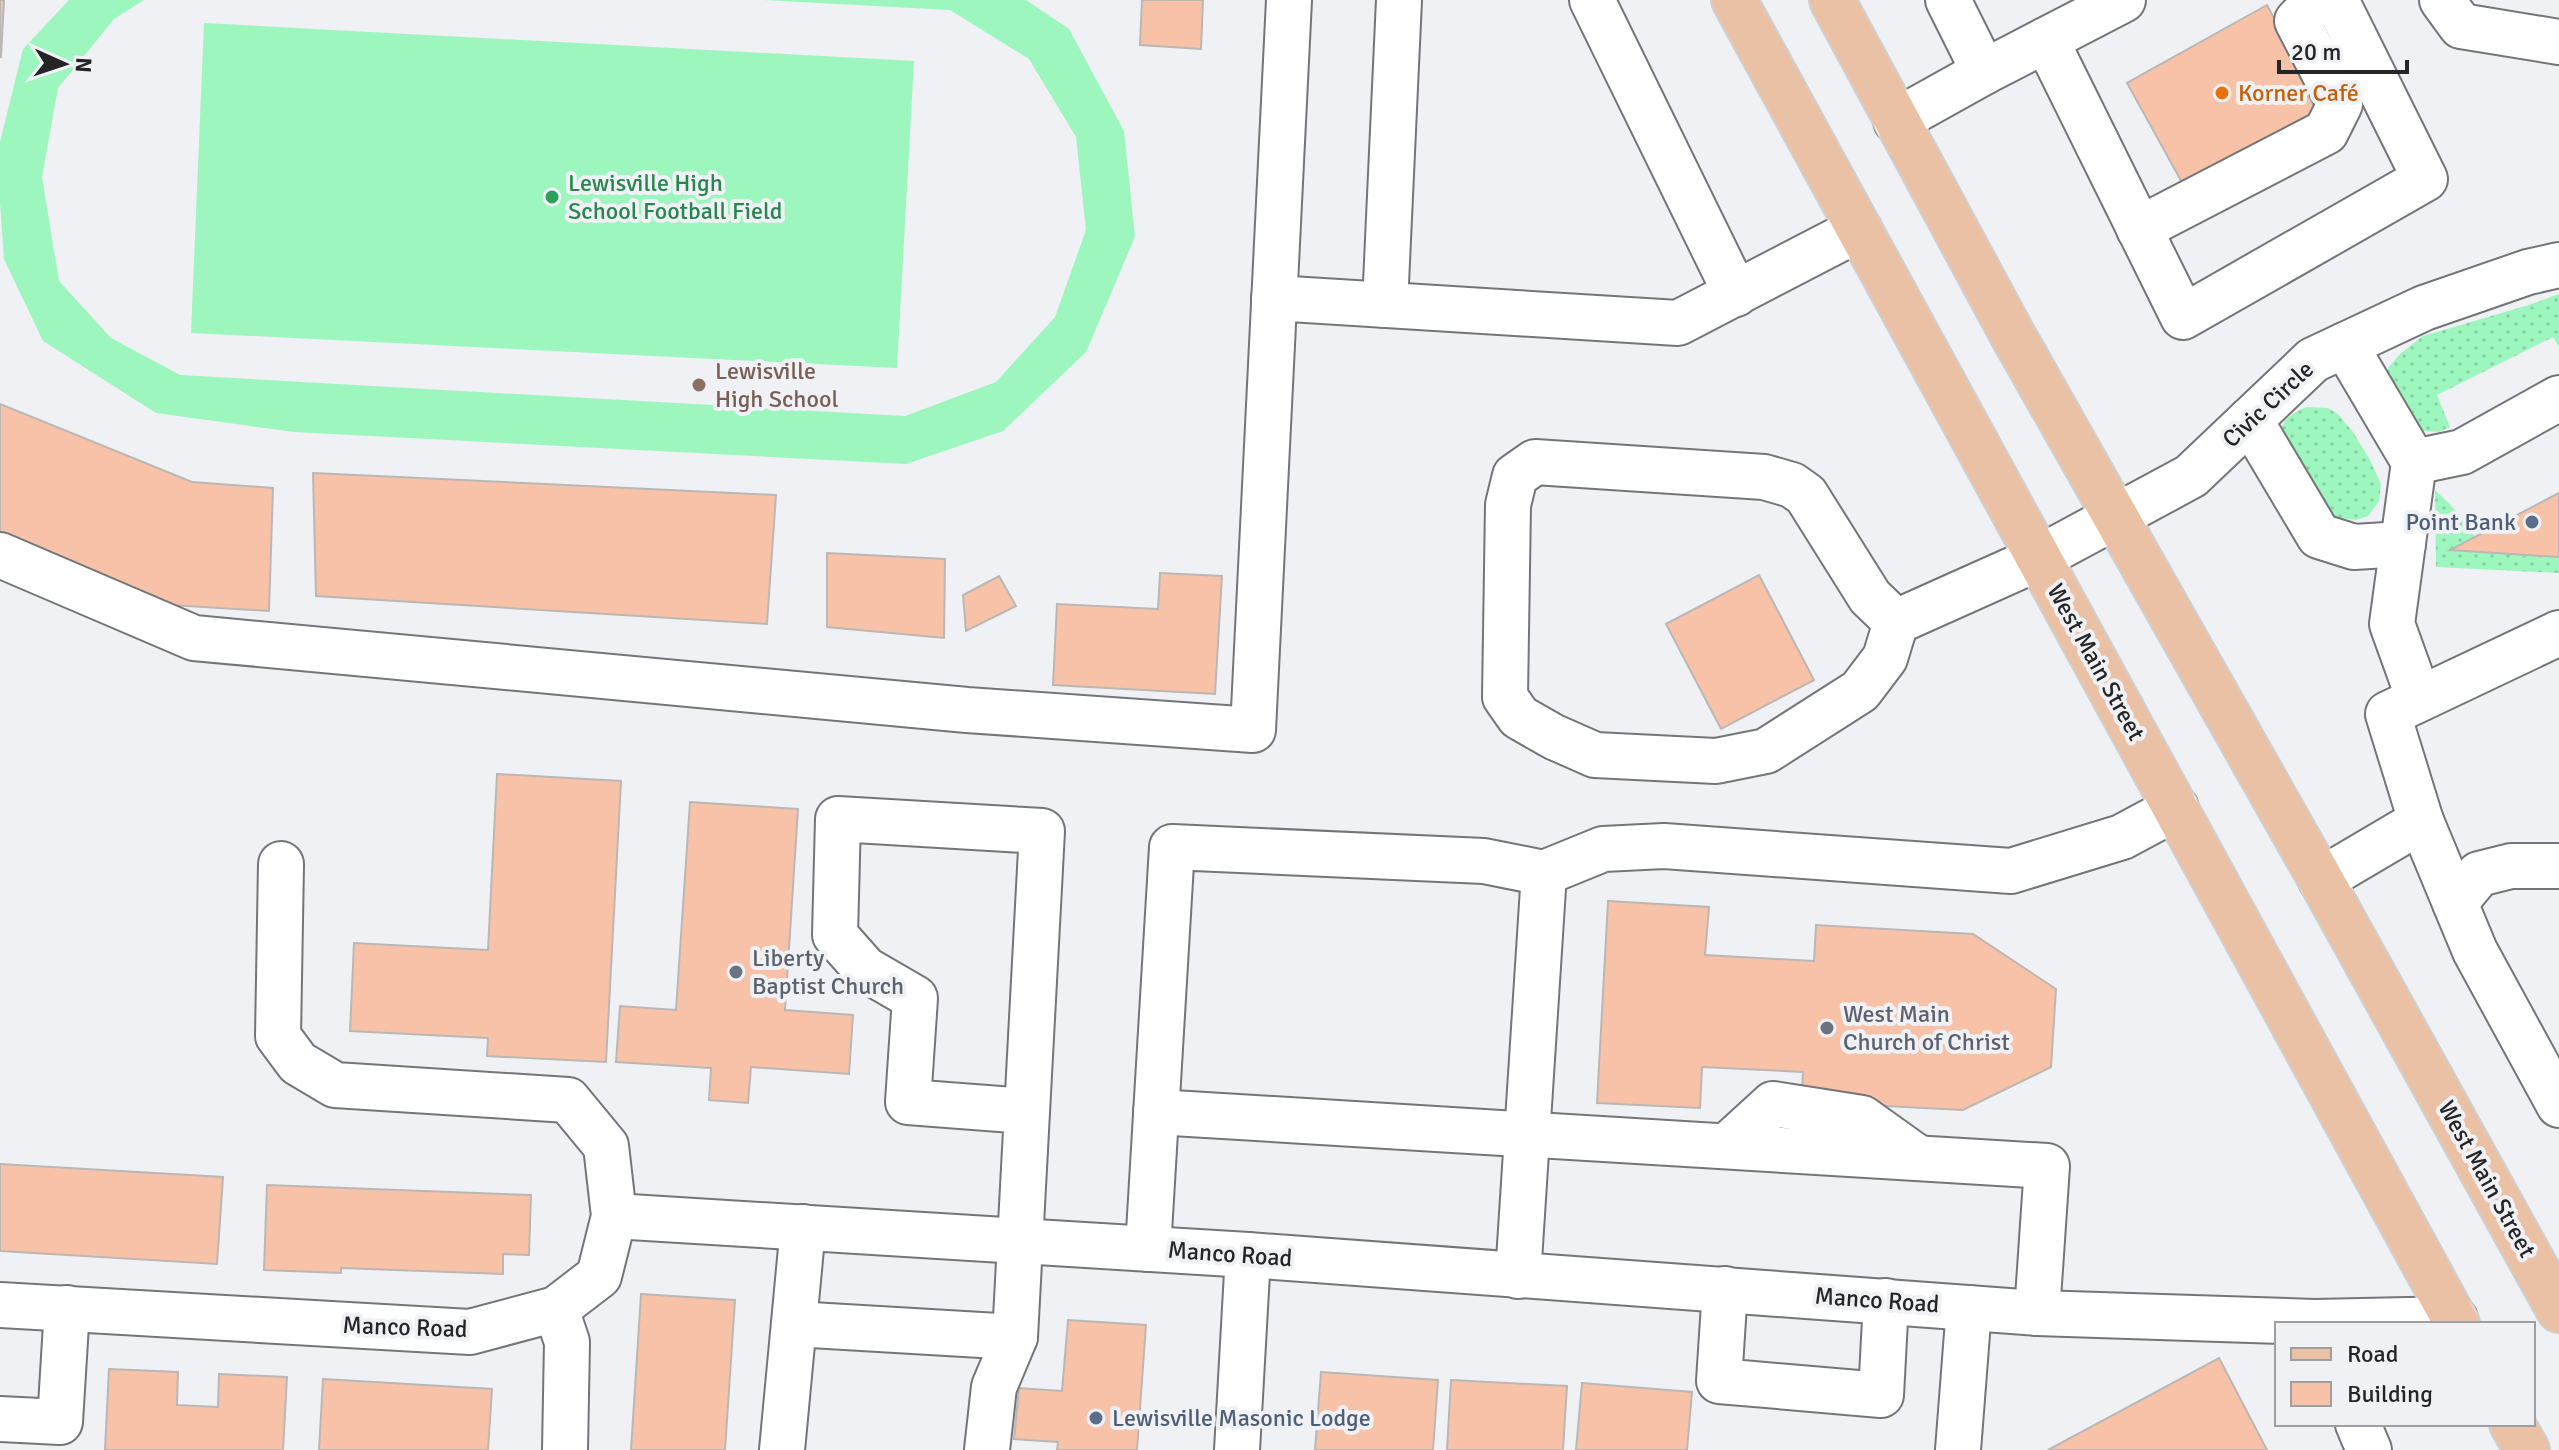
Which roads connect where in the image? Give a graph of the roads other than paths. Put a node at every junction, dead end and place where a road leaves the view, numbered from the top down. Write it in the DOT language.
graph roads {
  1 [pos="1289,0"];
  2 [pos="1399,0"];
  3 [pos="1592,0"];
  4 [pos="1734,0"];
  5 [pos="1832,0"];
  6 [pos="1948,0"];
  7 [pos="2122,0"];
  8 [pos="2317,0"];
  9 [pos="2336,0"];
  10 [pos="2442,0"];
  11 [pos="2046,40"];
  12 [pos="2559,42"];
  13 [pos="1984,72"];
  14 [pos="1896,121"];
  15 [pos="1859,229"];
  16 [pos="2139,229"];
  17 [pos="2559,265"];
  18 [pos="1736,294"];
  19 [pos="1274,298"];
  20 [pos="1385,305"];
  21 [pos="2345,345"];
  22 [pos="2559,398"];
  23 [pos="2250,420"];
  24 [pos="2414,462"];
  25 [pos="2117,517"];
  26 [pos="2403,544"];
  27 [pos="0,555"];
  28 [pos="2039,558"];
  29 [pos="1896,622"];
  30 [pos="2559,633"];
  31 [pos="2419,699"];
  32 [pos="2176,808"];
  33 [pos="2421,821"];
  34 [pos="281,864"];
  35 [pos="2559,866"];
  36 [pos="1544,873"];
  37 [pos="2321,880"];
  38 [pos="2455,903"];
  39 [pos="2559,1105"];
  40 [pos="1027,1111"];
  41 [pos="1156,1112"];
  42 [pos="1527,1134"];
  43 [pos="614,1216"];
  44 [pos="803,1227"];
  45 [pos="1020,1241"];
  46 [pos="1148,1249"];
  47 [pos="1248,1255"];
  48 [pos="1518,1276"];
  49 [pos="1725,1289"];
  50 [pos="1886,1301"];
  51 [pos="0,1305"];
  52 [pos="67,1308"];
  53 [pos="1969,1308"];
  54 [pos="556,1309"];
  55 [pos="2559,1310"];
  56 [pos="2037,1313"];
  57 [pos="2287,1322"];
  58 [pos="2456,1322"];
  59 [pos="794,1324"];
  60 [pos="1015,1337"];
  61 [pos="0,1419"];
  62 [pos="2359,1426"];
  63 [pos="2513,1426"];
  64 [pos="565,1450"];
  65 [pos="782,1450"];
  66 [pos="987,1450"];
  67 [pos="1237,1450"];
  68 [pos="1958,1450"];
  69 [pos="2369,1450"];
  70 [pos="2527,1450"];
  1 -- 19 [label="street"];
  2 -- 20 [label="street"];
  3 -- 18 [label="street"];
  4 -- 15 [label="main road, West Main Street"];
  5 -- 14 [label="main road, West Main Street"];
  6 -- 13 [label="street"];
  7 -- 11 [label="street"];
  8 -- 16 [label="street"];
  9 -- 16 [label="street"];
  10 -- 12 [label="street"];
  11 -- 13 [label="street"];
  11 -- 16 [label="street"];
  13 -- 14 [label="street"];
  14 -- 25 [label="main road, West Main Street"];
  15 -- 18 [label="street"];
  15 -- 28 [label="main road, West Main Street"];
  17 -- 21 [label="street, Civic Circle"];
  18 -- 20 [label="street"];
  19 -- 20 [label="street"];
  19 -- 27 [label="street"];
  21 -- 23 [label="street, Civic Circle"];
  21 -- 24 [label="street"];
  22 -- 24 [label="street"];
  23 -- 25 [label="street, Civic Circle"];
  23 -- 26 [label="street"];
  24 -- 26 [label="street"];
  25 -- 28 [label="street, Civic Circle"];
  25 -- 37 [label="main road, West Main Street"];
  26 -- 31 [label="street"];
  28 -- 29 [label="street, Civic Circle"];
  28 -- 32 [label="main road, West Main Street"];
  29 -- 29 [label="street"];
  30 -- 31 [label="street"];
  31 -- 33 [label="street"];
  32 -- 36 [label="street"];
  32 -- 58 [label="main road, West Main Street"];
  33 -- 37 [label="street"];
  33 -- 38 [label="street"];
  34 -- 43 [label="street"];
  35 -- 38 [label="street"];
  36 -- 41 [label="street"];
  36 -- 42 [label="street"];
  37 -- 55 [label="main road, West Main Street"];
  38 -- 39 [label="street"];
  40 -- 40 [label="street"];
  40 -- 45 [label="street"];
  41 -- 42 [label="street"];
  41 -- 46 [label="street"];
  42 -- 48 [label="street"];
  42 -- 56 [label="street"];
  43 -- 44 [label="street, Manco Road"];
  43 -- 54 [label="street, Manco Road"];
  44 -- 45 [label="street, Manco Road"];
  44 -- 59 [label="street"];
  45 -- 46 [label="street, Manco Road"];
  45 -- 60 [label="street"];
  46 -- 47 [label="street, Manco Road"];
  47 -- 48 [label="street, Manco Road"];
  47 -- 67 [label="street"];
  48 -- 49 [label="street, Manco Road"];
  49 -- 50 [label="street, Manco Road"];
  49 -- 50 [label="street"];
  50 -- 53 [label="street, Manco Road"];
  51 -- 52 [label="street, Manco Road"];
  52 -- 54 [label="street, Manco Road"];
  52 -- 61 [label="street"];
  53 -- 56 [label="street, Manco Road"];
  53 -- 68 [label="street"];
  54 -- 64 [label="street"];
  56 -- 57 [label="street, Manco Road"];
  59 -- 60 [label="street"];
  59 -- 65 [label="street"];
  60 -- 66 [label="street"];
  62 -- 69 [label="street"];
  63 -- 70 [label="main road"];
}
